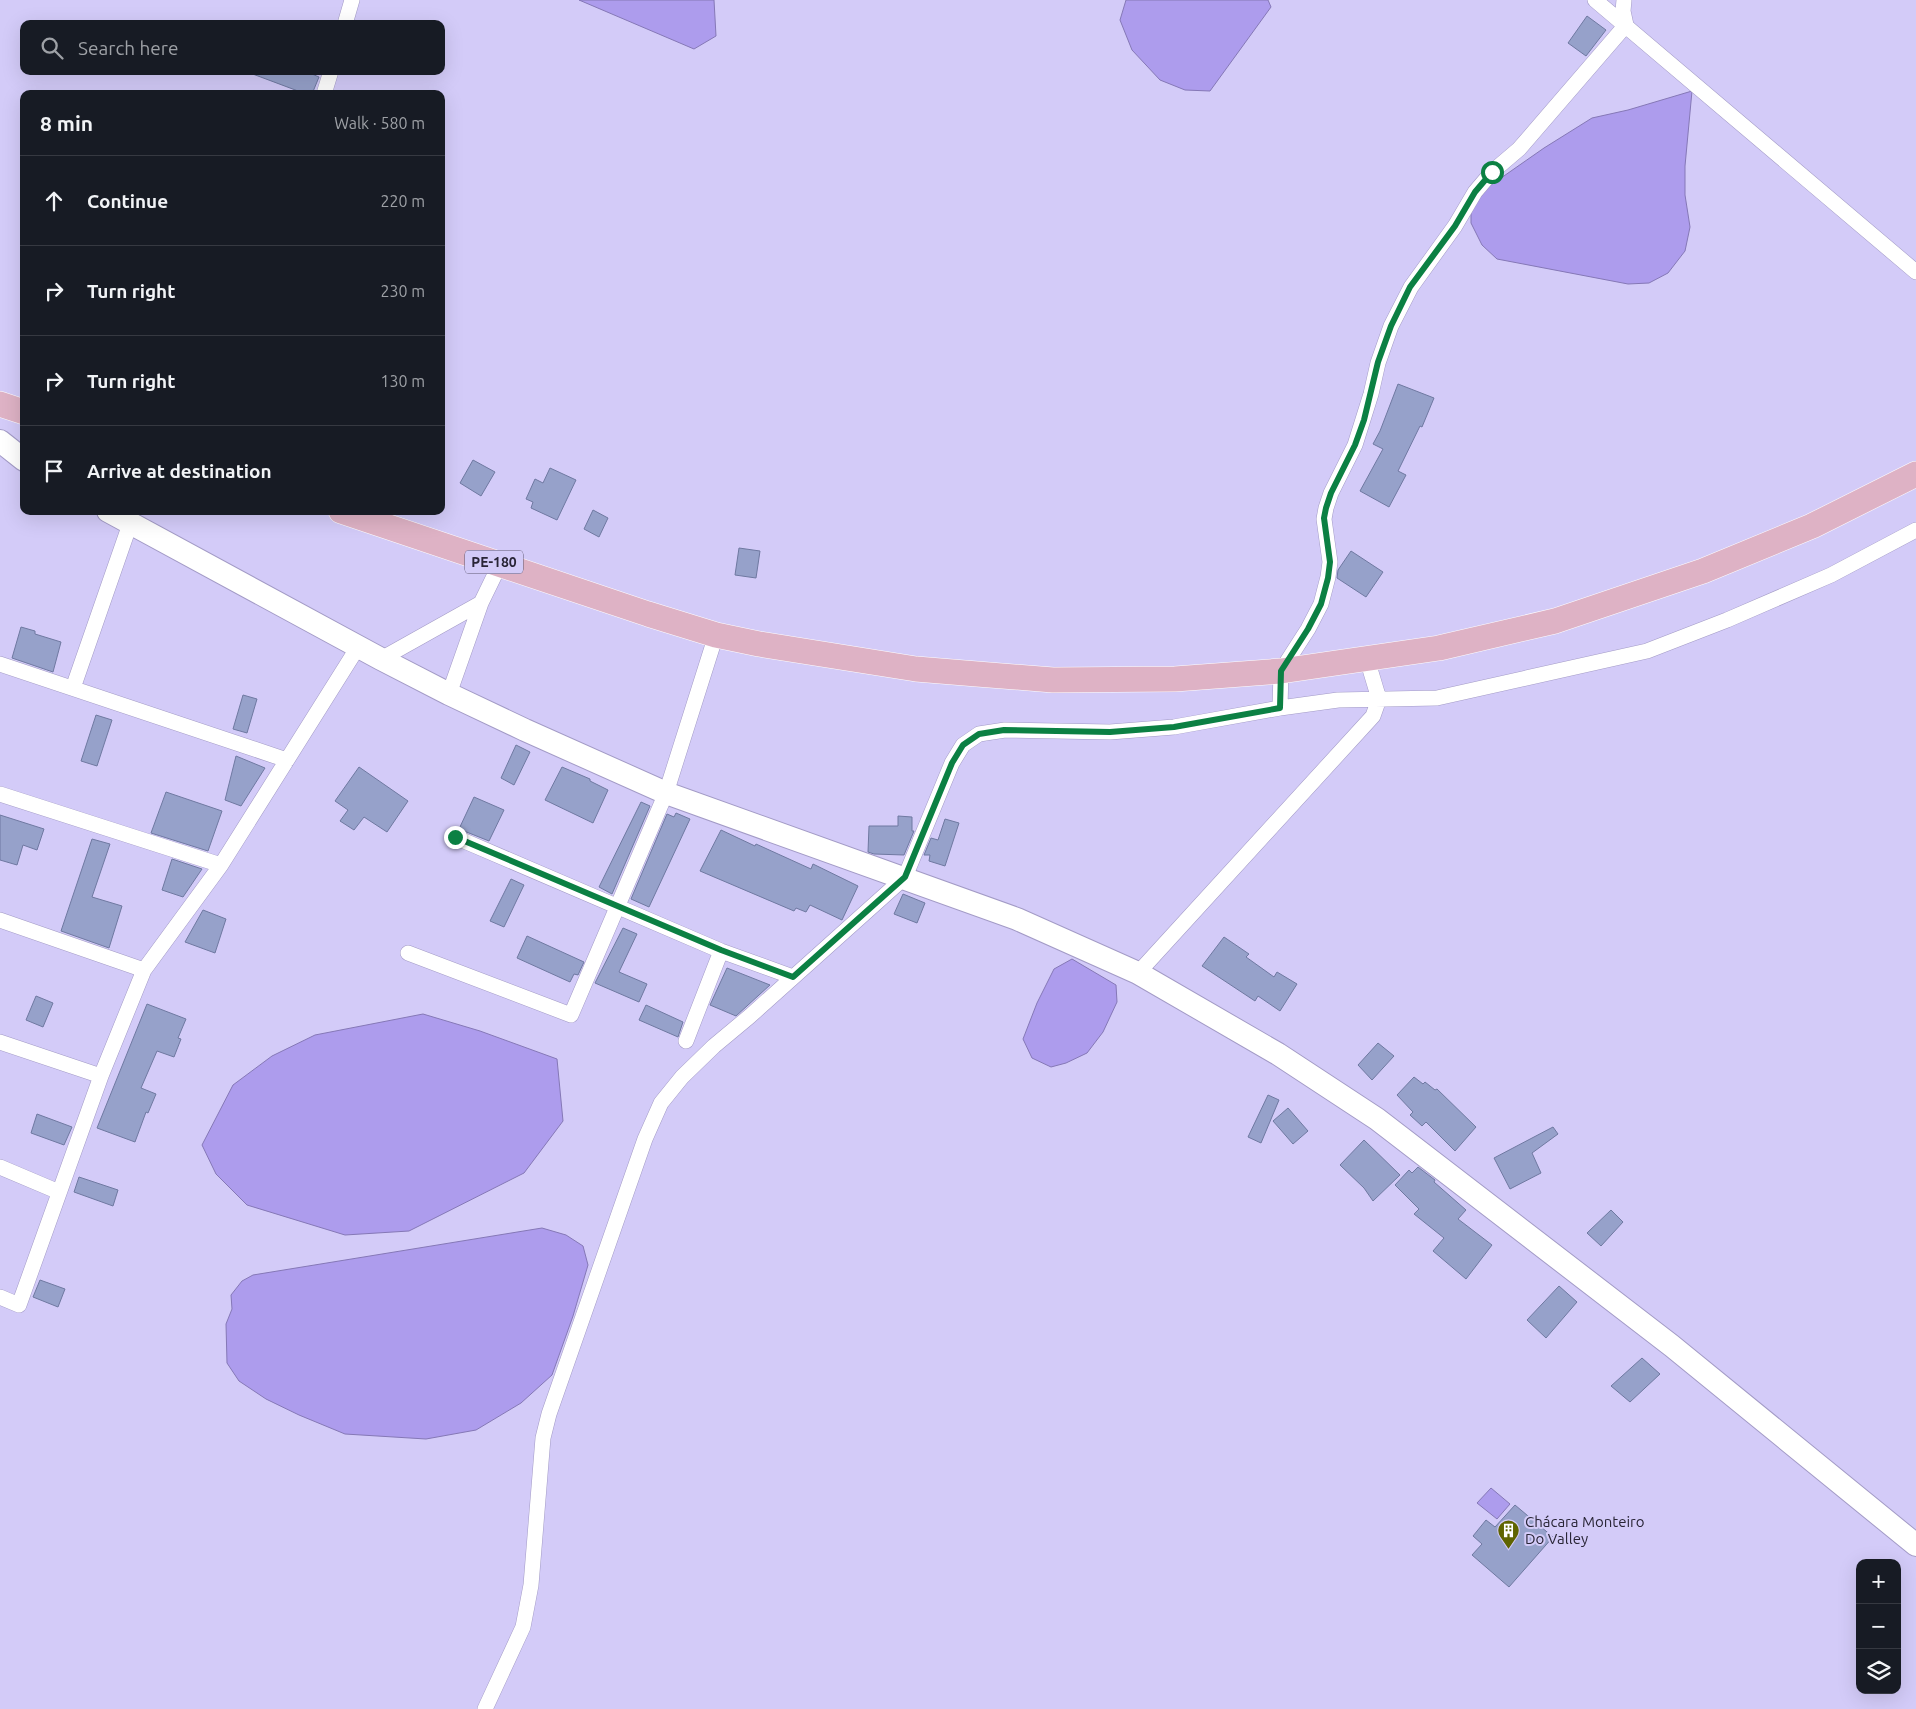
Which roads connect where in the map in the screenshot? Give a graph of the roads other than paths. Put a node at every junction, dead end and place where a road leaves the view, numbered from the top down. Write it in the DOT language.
graph roads {
  1 [pos="352,0"];
  2 [pos="1595,0"];
  3 [pos="1624,0"];
  4 [pos="346,20"];
  5 [pos="1626,25"];
  6 [pos="330,75"];
  7 [pos="325,90"];
  8 [pos="1916,272"];
  9 [pos="0,404"];
  10 [pos="20,411"];
  11 [pos="0,441"];
  12 [pos="20,457"];
  13 [pos="1916,474"];
  14 [pos="115,515"];
  15 [pos="353,515"];
  16 [pos="130,524"];
  17 [pos="1916,530"];
  18 [pos="500,564"];
  19 [pos="481,603"];
  20 [pos="716,635"];
  21 [pos="358,647"];
  22 [pos="381,659"];
  23 [pos="1367,659"];
  24 [pos="0,664"];
  25 [pos="1281,671"];
  26 [pos="73,688"];
  27 [pos="449,694"];
  28 [pos="1378,699"];
  29 [pos="1280,708"];
  30 [pos="287,760"];
  31 [pos="666,793"];
  32 [pos="0,794"];
  33 [pos="455,837"];
  34 [pos="221,864"];
  35 [pos="905,877"];
  36 [pos="618,905"];
  37 [pos="0,920"];
  38 [pos="721,950"];
  39 [pos="408,953"];
  40 [pos="144,970"];
  41 [pos="1138,973"];
  42 [pos="793,977"];
  43 [pos="686,1041"];
  44 [pos="0,1042"];
  45 [pos="100,1076"];
  46 [pos="0,1167"];
  47 [pos="59,1192"];
  48 [pos="0,1297"];
  49 [pos="1916,1545"];
  50 [pos="485,1709"];
  1 -- 4 [label="street"];
  2 -- 5 [label="street"];
  3 -- 5 [label="street"];
  5 -- 8 [label="street"];
  5 -- 25 [label="street"];
  6 -- 7 [label="street"];
  9 -- 10 [label="main road"];
  11 -- 12 [label="street"];
  13 -- 23 [label="main road, PE-180"];
  14 -- 16 [label="street"];
  15 -- 18 [label="main road, PE-180"];
  16 -- 21 [label="street"];
  16 -- 26 [label="street"];
  17 -- 28 [label="street"];
  18 -- 19 [label="street"];
  18 -- 20 [label="main road, PE-180"];
  19 -- 22 [label="street"];
  19 -- 27 [label="street"];
  20 -- 25 [label="main road, PE-180"];
  20 -- 31 [label="street"];
  21 -- 22 [label="street"];
  21 -- 30 [label="street"];
  22 -- 27 [label="street"];
  23 -- 25 [label="main road, PE-180"];
  23 -- 28 [label="street"];
  24 -- 26 [label="street"];
  25 -- 29 [label="street"];
  26 -- 30 [label="street"];
  27 -- 31 [label="street"];
  28 -- 29 [label="street"];
  28 -- 41 [label="street"];
  29 -- 35 [label="street"];
  30 -- 34 [label="street"];
  31 -- 35 [label="street"];
  31 -- 36 [label="street"];
  32 -- 34 [label="street"];
  33 -- 36 [label="street"];
  34 -- 40 [label="street"];
  35 -- 41 [label="street"];
  35 -- 42 [label="street"];
  36 -- 38 [label="street"];
  36 -- 39 [label="street"];
  37 -- 40 [label="street"];
  38 -- 42 [label="street"];
  38 -- 43 [label="street"];
  40 -- 45 [label="street"];
  41 -- 49 [label="street"];
  42 -- 50 [label="street"];
  44 -- 45 [label="street"];
  45 -- 47 [label="street"];
  46 -- 47 [label="street"];
  47 -- 48 [label="street"];
}
